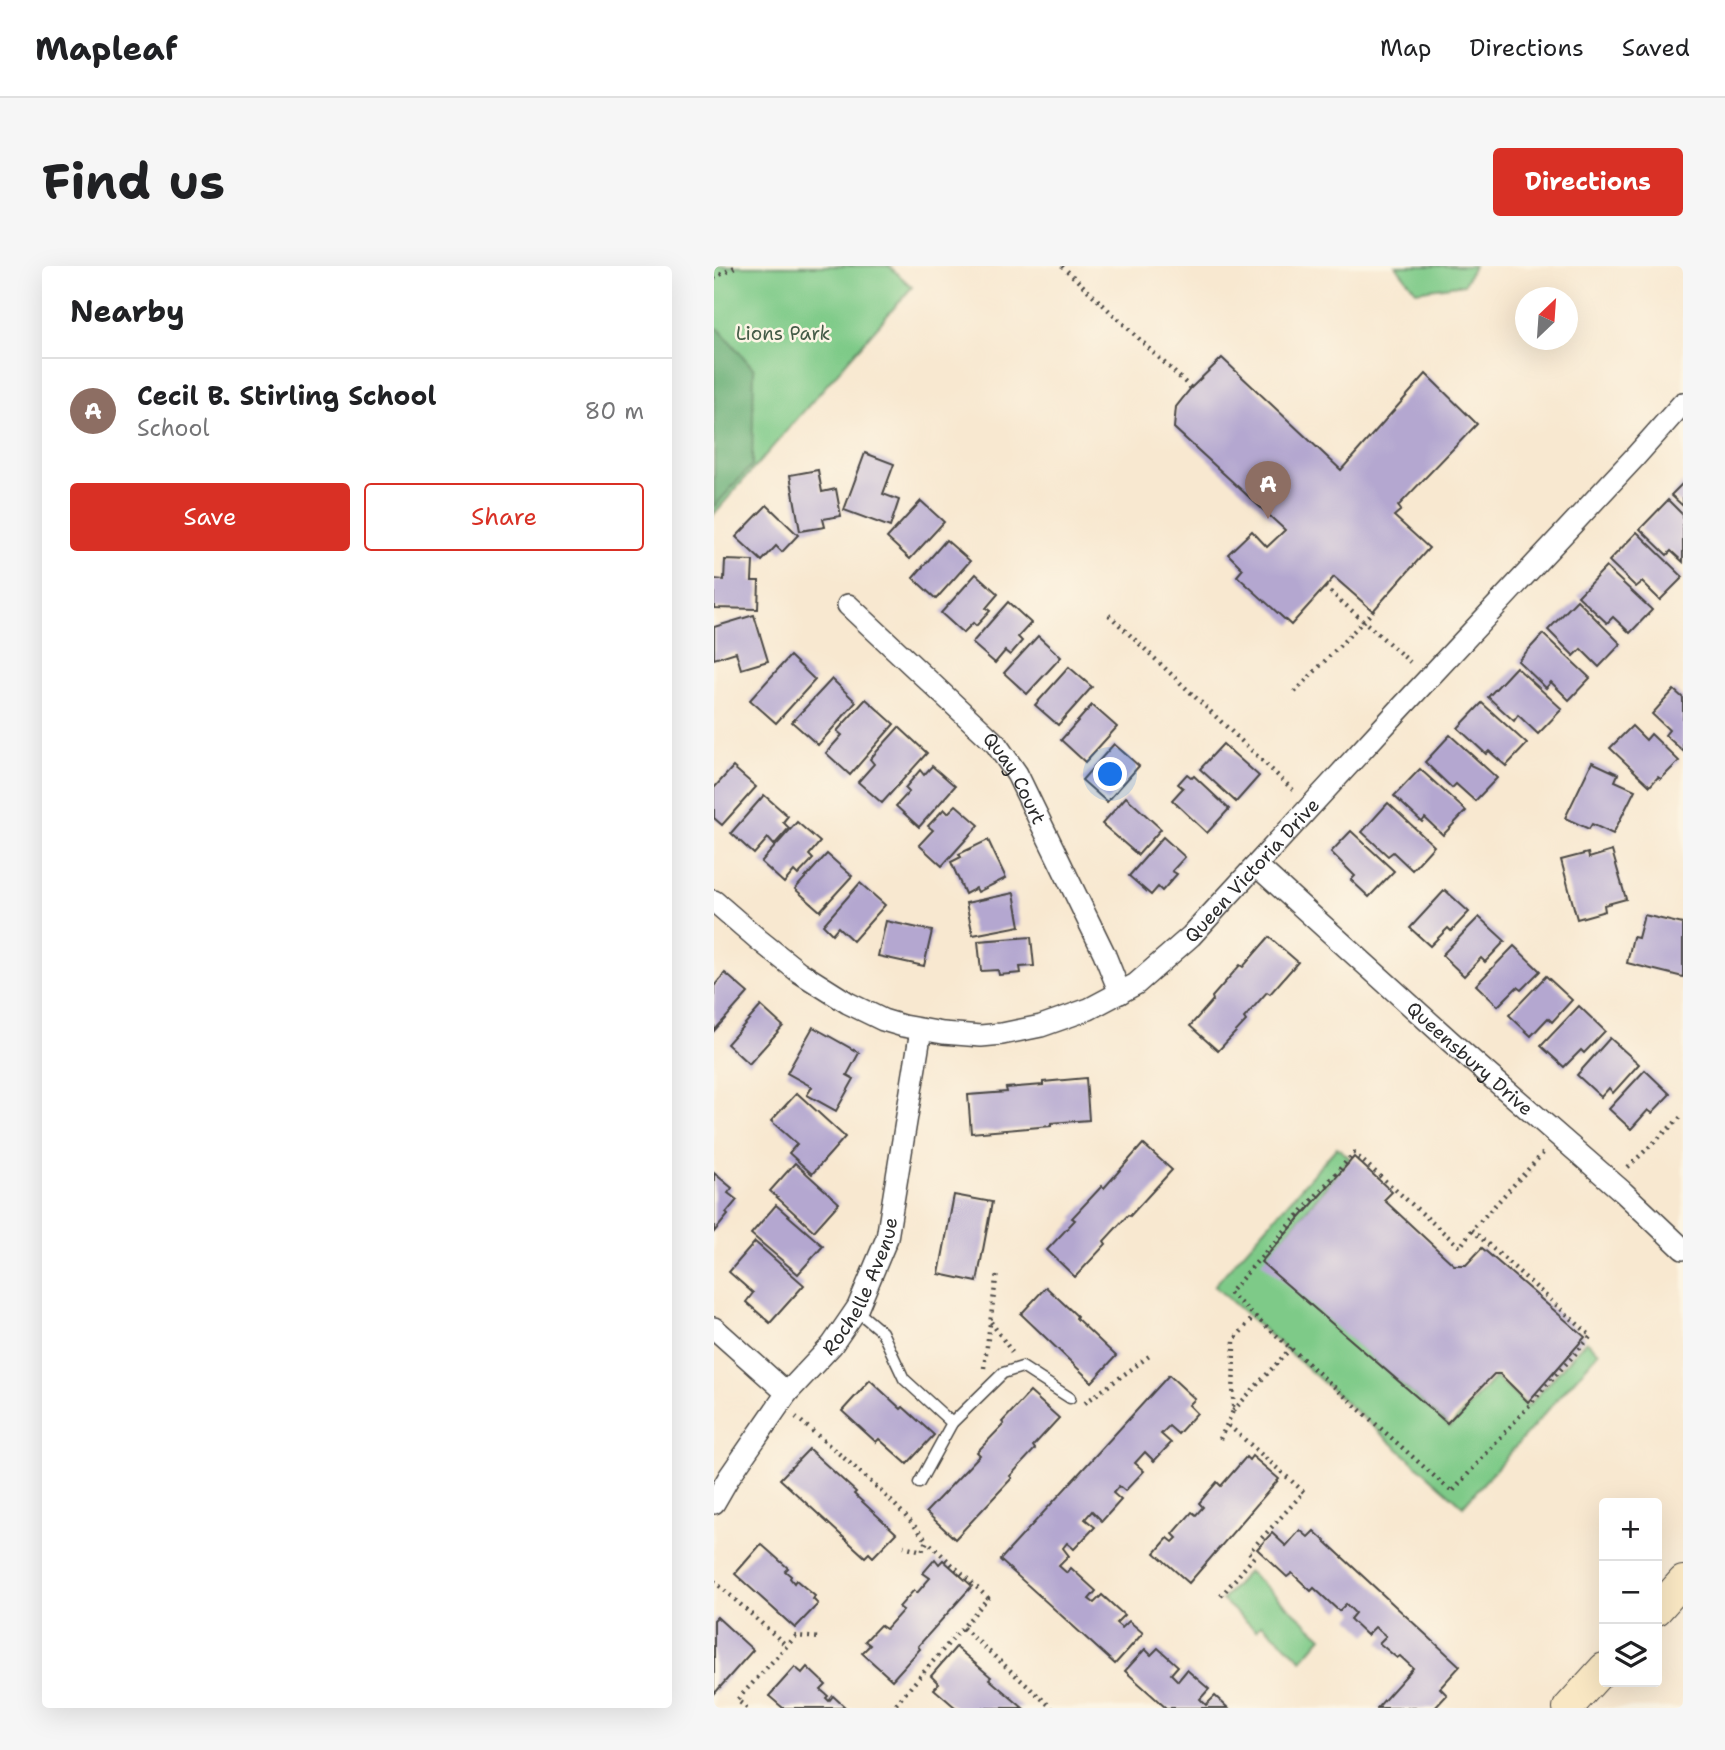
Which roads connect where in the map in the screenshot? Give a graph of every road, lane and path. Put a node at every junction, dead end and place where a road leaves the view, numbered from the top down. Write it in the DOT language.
graph roads {
  1 [pos="737,266"];
  2 [pos="1062,266"];
  3 [pos="714,278"];
  4 [pos="1191,388"];
  5 [pos="1683,403"];
  6 [pos="1325,587"];
  7 [pos="848,605"];
  8 [pos="1373,611"];
  9 [pos="1109,615"];
  10 [pos="1363,621"];
  11 [pos="1410,662"];
  12 [pos="1295,692"];
  13 [pos="1293,790"];
  14 [pos="1256,866"];
  15 [pos="714,901"];
  16 [pos="1120,993"];
  17 [pos="921,1030"];
  18 [pos="1683,1115"];
  19 [pos="1558,1136"];
  20 [pos="1612,1183"];
  21 [pos="1472,1230"];
  22 [pos="1683,1250"];
  23 [pos="997,1272"];
  24 [pos="856,1310"];
  25 [pos="1254,1316"];
  26 [pos="990,1322"];
  27 [pos="714,1328"];
  28 [pos="1291,1348"];
  29 [pos="1152,1354"];
  30 [pos="1022,1367"];
  31 [pos="980,1396"];
  32 [pos="783,1398"];
  33 [pos="1070,1398"];
  34 [pos="1233,1411"];
  35 [pos="952,1423"];
  36 [pos="1227,1424"];
  37 [pos="1220,1439"];
  38 [pos="919,1483"];
  39 [pos="714,1503"];
  40 [pos="927,1541"];
  41 [pos="904,1546"];
  42 [pos="714,1581"];
  43 [pos="1683,1581"];
  44 [pos="1221,1596"];
  45 [pos="1662,1604"];
  46 [pos="963,1628"];
  47 [pos="821,1638"];
  48 [pos="787,1646"];
  49 [pos="1599,1674"];
  50 [pos="896,1704"];
  51 [pos="747,1708"];
  52 [pos="1052,1708"];
  53 [pos="1568,1708"];
  1 -- 3 [label="path"];
  2 -- 4 [label="path"];
  5 -- 14 [label="street, Queen Victoria Drive"];
  6 -- 10 [label="path"];
  7 -- 16 [label="street, Quay Court"];
  8 -- 10 [label="path"];
  9 -- 13 [label="path"];
  10 -- 11 [label="path"];
  10 -- 12 [label="path"];
  14 -- 16 [label="street, Queen Victoria Drive"];
  14 -- 19 [label="street, Queensbury Drive"];
  15 -- 17 [label="street, Queen Victoria Drive"];
  16 -- 17 [label="street, Queen Victoria Drive"];
  17 -- 24 [label="street, Rochelle Avenue"];
  18 -- 20 [label="path"];
  19 -- 20 [label="street, Queensbury Drive"];
  19 -- 21 [label="path"];
  20 -- 22 [label="street, Queensbury Drive"];
  21 -- 25 [label="path"];
  21 -- 28 [label="path"];
  23 -- 26 [label="path"];
  24 -- 32 [label="street, Rochelle Avenue"];
  24 -- 35 [label="lane"];
  25 -- 28 [label="path"];
  25 -- 34 [label="path"];
  26 -- 30 [label="path"];
  26 -- 31 [label="path"];
  27 -- 32 [label="street"];
  28 -- 34 [label="path"];
  29 -- 33 [label="path"];
  30 -- 31 [label="lane"];
  30 -- 33 [label="lane"];
  31 -- 35 [label="lane"];
  32 -- 39 [label="street, Rochelle Avenue"];
  32 -- 40 [label="path"];
  34 -- 36 [label="path"];
  35 -- 38 [label="lane"];
  36 -- 37 [label="path"];
  36 -- 44 [label="path"];
  40 -- 41 [label="path"];
  40 -- 46 [label="path"];
  42 -- 48 [label="path"];
  43 -- 45 [label="main road"];
  46 -- 50 [label="path"];
  46 -- 52 [label="path"];
  47 -- 48 [label="path"];
  48 -- 51 [label="path"];
  49 -- 53 [label="main road"];
}
